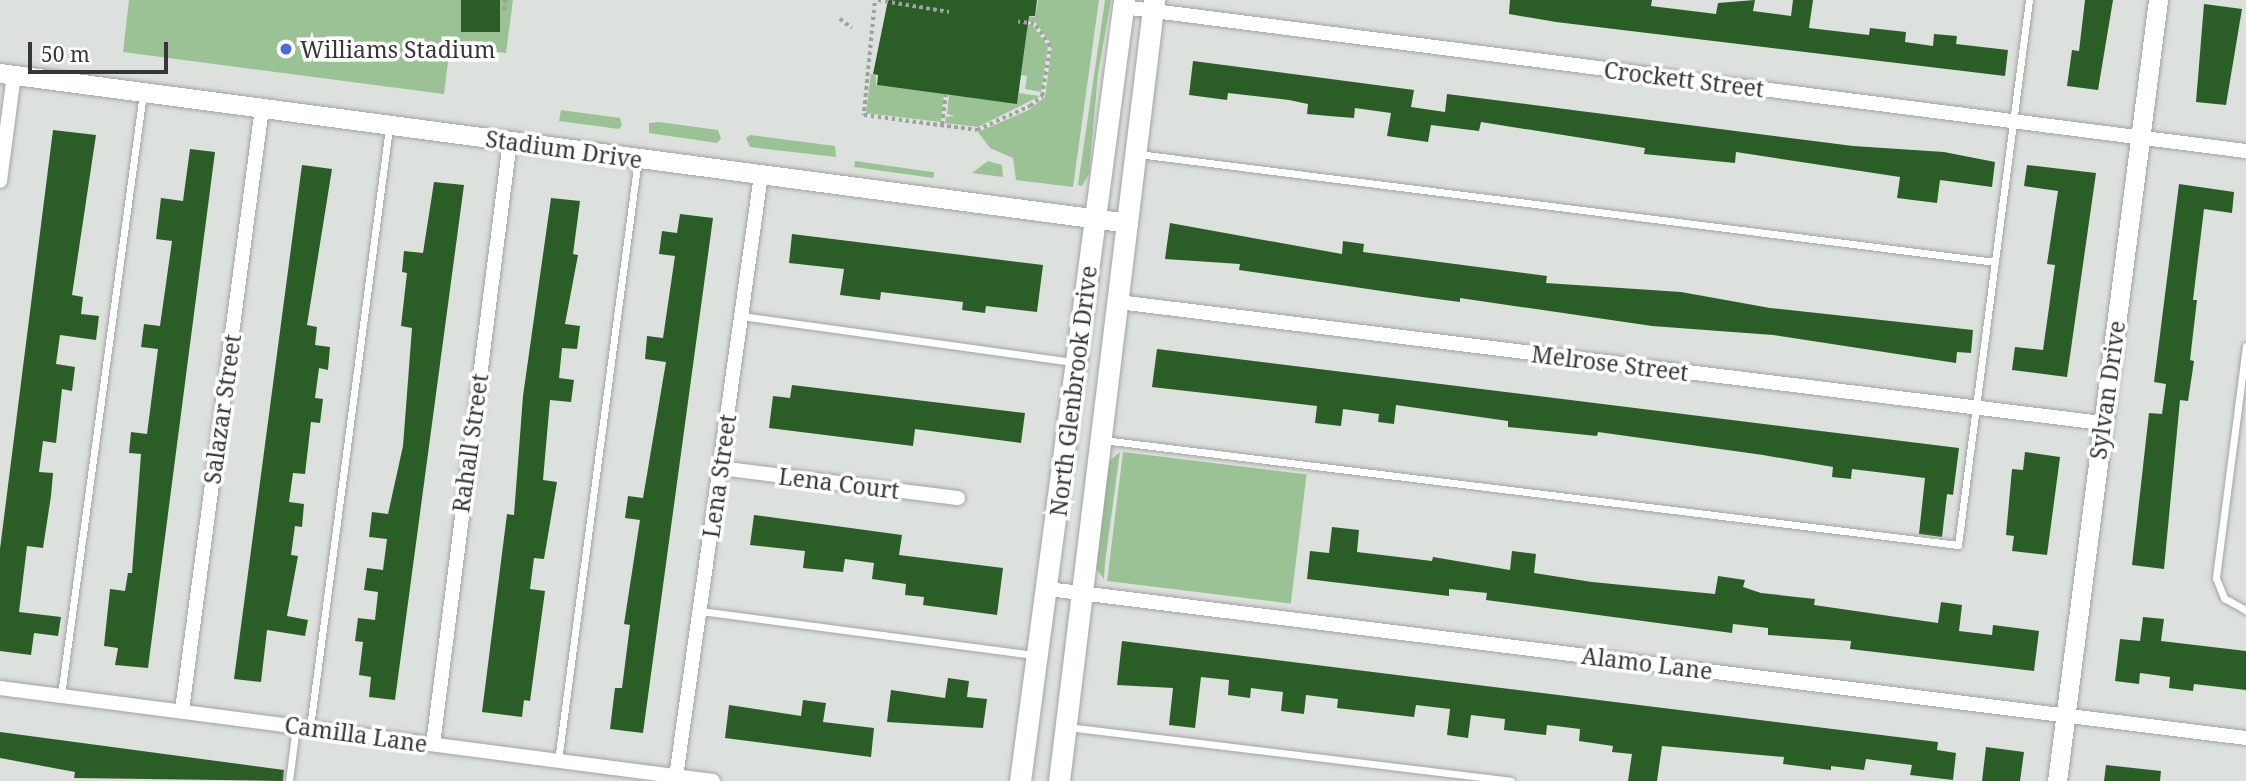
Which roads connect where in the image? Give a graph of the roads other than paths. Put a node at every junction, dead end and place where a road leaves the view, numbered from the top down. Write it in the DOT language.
graph roads {
  1 [pos="2029,0"];
  2 [pos="2158,0"];
  3 [pos="1123,3"];
  4 [pos="1153,6"];
  5 [pos="7,74"];
  6 [pos="143,93"];
  7 [pos="262,108"];
  8 [pos="2014,121"];
  9 [pos="390,125"];
  10 [pos="2141,137"];
  11 [pos="510,141"];
  12 [pos="2246,151"];
  13 [pos="1136,153"];
  14 [pos="638,159"];
  15 [pos="761,175"];
  16 [pos="0,181"];
  17 [pos="1095,218"];
  18 [pos="1128,223"];
  19 [pos="1995,262"];
  20 [pos="1118,302"];
  21 [pos="741,316"];
  22 [pos="2246,346"];
  23 [pos="1073,362"];
  24 [pos="1976,408"];
  25 [pos="2102,423"];
  26 [pos="1099,439"];
  27 [pos="720,468"];
  28 [pos="958,498"];
  29 [pos="1048,589"];
  30 [pos="1080,593"];
  31 [pos="2246,610"];
  32 [pos="700,611"];
  33 [pos="1038,655"];
  34 [pos="0,688"];
  35 [pos="61,696"];
  36 [pos="182,710"];
  37 [pos="2064,715"];
  38 [pos="1064,726"];
  39 [pos="303,727"];
  40 [pos="2246,738"];
  41 [pos="433,744"];
  42 [pos="558,761"];
  43 [pos="676,777"];
  44 [pos="289,781"];
  45 [pos="713,781"];
  46 [pos="1020,781"];
  47 [pos="1059,781"];
  48 [pos="1511,781"];
  49 [pos="2057,781"];
  1 -- 8 [label="lane"];
  2 -- 10 [label="street, Sylvan Drive"];
  3 -- 4 [label="street, Crockett Street"];
  3 -- 17 [label="main road, North Glenbrook Drive"];
  4 -- 8 [label="street, Crockett Street"];
  4 -- 13 [label="main road, North Glenbrook Drive"];
  5 -- 6 [label="street, Stadium Drive"];
  5 -- 16 [label="street"];
  6 -- 7 [label="street, Stadium Drive"];
  6 -- 35 [label="lane"];
  7 -- 9 [label="street, Stadium Drive"];
  7 -- 36 [label="street, Salazar Street"];
  8 -- 10 [label="street, Crockett Street"];
  8 -- 19 [label="lane"];
  9 -- 11 [label="street, Stadium Drive"];
  9 -- 39 [label="lane"];
  10 -- 12 [label="street, Crockett Street"];
  10 -- 25 [label="street, Sylvan Drive"];
  11 -- 14 [label="street, Stadium Drive"];
  11 -- 41 [label="street, Rahall Street"];
  13 -- 18 [label="main road, North Glenbrook Drive"];
  13 -- 19 [label="lane"];
  14 -- 15 [label="street, Stadium Drive"];
  14 -- 42 [label="lane"];
  15 -- 17 [label="street, Stadium Drive"];
  15 -- 21 [label="street, Lena Street"];
  17 -- 18 [label="street, Stadium Drive"];
  17 -- 23 [label="main road, North Glenbrook Drive"];
  18 -- 20 [label="main road, North Glenbrook Drive"];
  19 -- 24 [label="lane"];
  20 -- 24 [label="street, Melrose Street"];
  20 -- 26 [label="main road, North Glenbrook Drive"];
  21 -- 23 [label="lane"];
  21 -- 27 [label="street, Lena Street"];
  22 -- 31 [label="lane"];
  23 -- 29 [label="main road, North Glenbrook Drive"];
  24 -- 25 [label="street, Melrose Street"];
  24 -- 26 [label="lane"];
  25 -- 37 [label="street, Sylvan Drive"];
  26 -- 30 [label="main road, North Glenbrook Drive"];
  27 -- 28 [label="street, Lena Court"];
  27 -- 32 [label="street, Lena Street"];
  29 -- 30 [label="street, Alamo Lane"];
  29 -- 33 [label="main road, North Glenbrook Drive"];
  30 -- 37 [label="street, Alamo Lane"];
  30 -- 38 [label="main road, North Glenbrook Drive"];
  32 -- 33 [label="lane"];
  32 -- 43 [label="street, Lena Street"];
  33 -- 46 [label="main road, North Glenbrook Drive"];
  34 -- 35 [label="street, Camilla Lane"];
  35 -- 36 [label="street, Camilla Lane"];
  36 -- 39 [label="street, Camilla Lane"];
  37 -- 40 [label="street, Alamo Lane"];
  37 -- 49 [label="street, Sylvan Drive"];
  38 -- 47 [label="main road, North Glenbrook Drive"];
  38 -- 48 [label="lane"];
  39 -- 41 [label="street, Camilla Lane"];
  39 -- 44 [label="lane"];
  41 -- 42 [label="street, Camilla Lane"];
  42 -- 43 [label="street, Camilla Lane"];
  43 -- 45 [label="street, Camilla Lane"];
}
